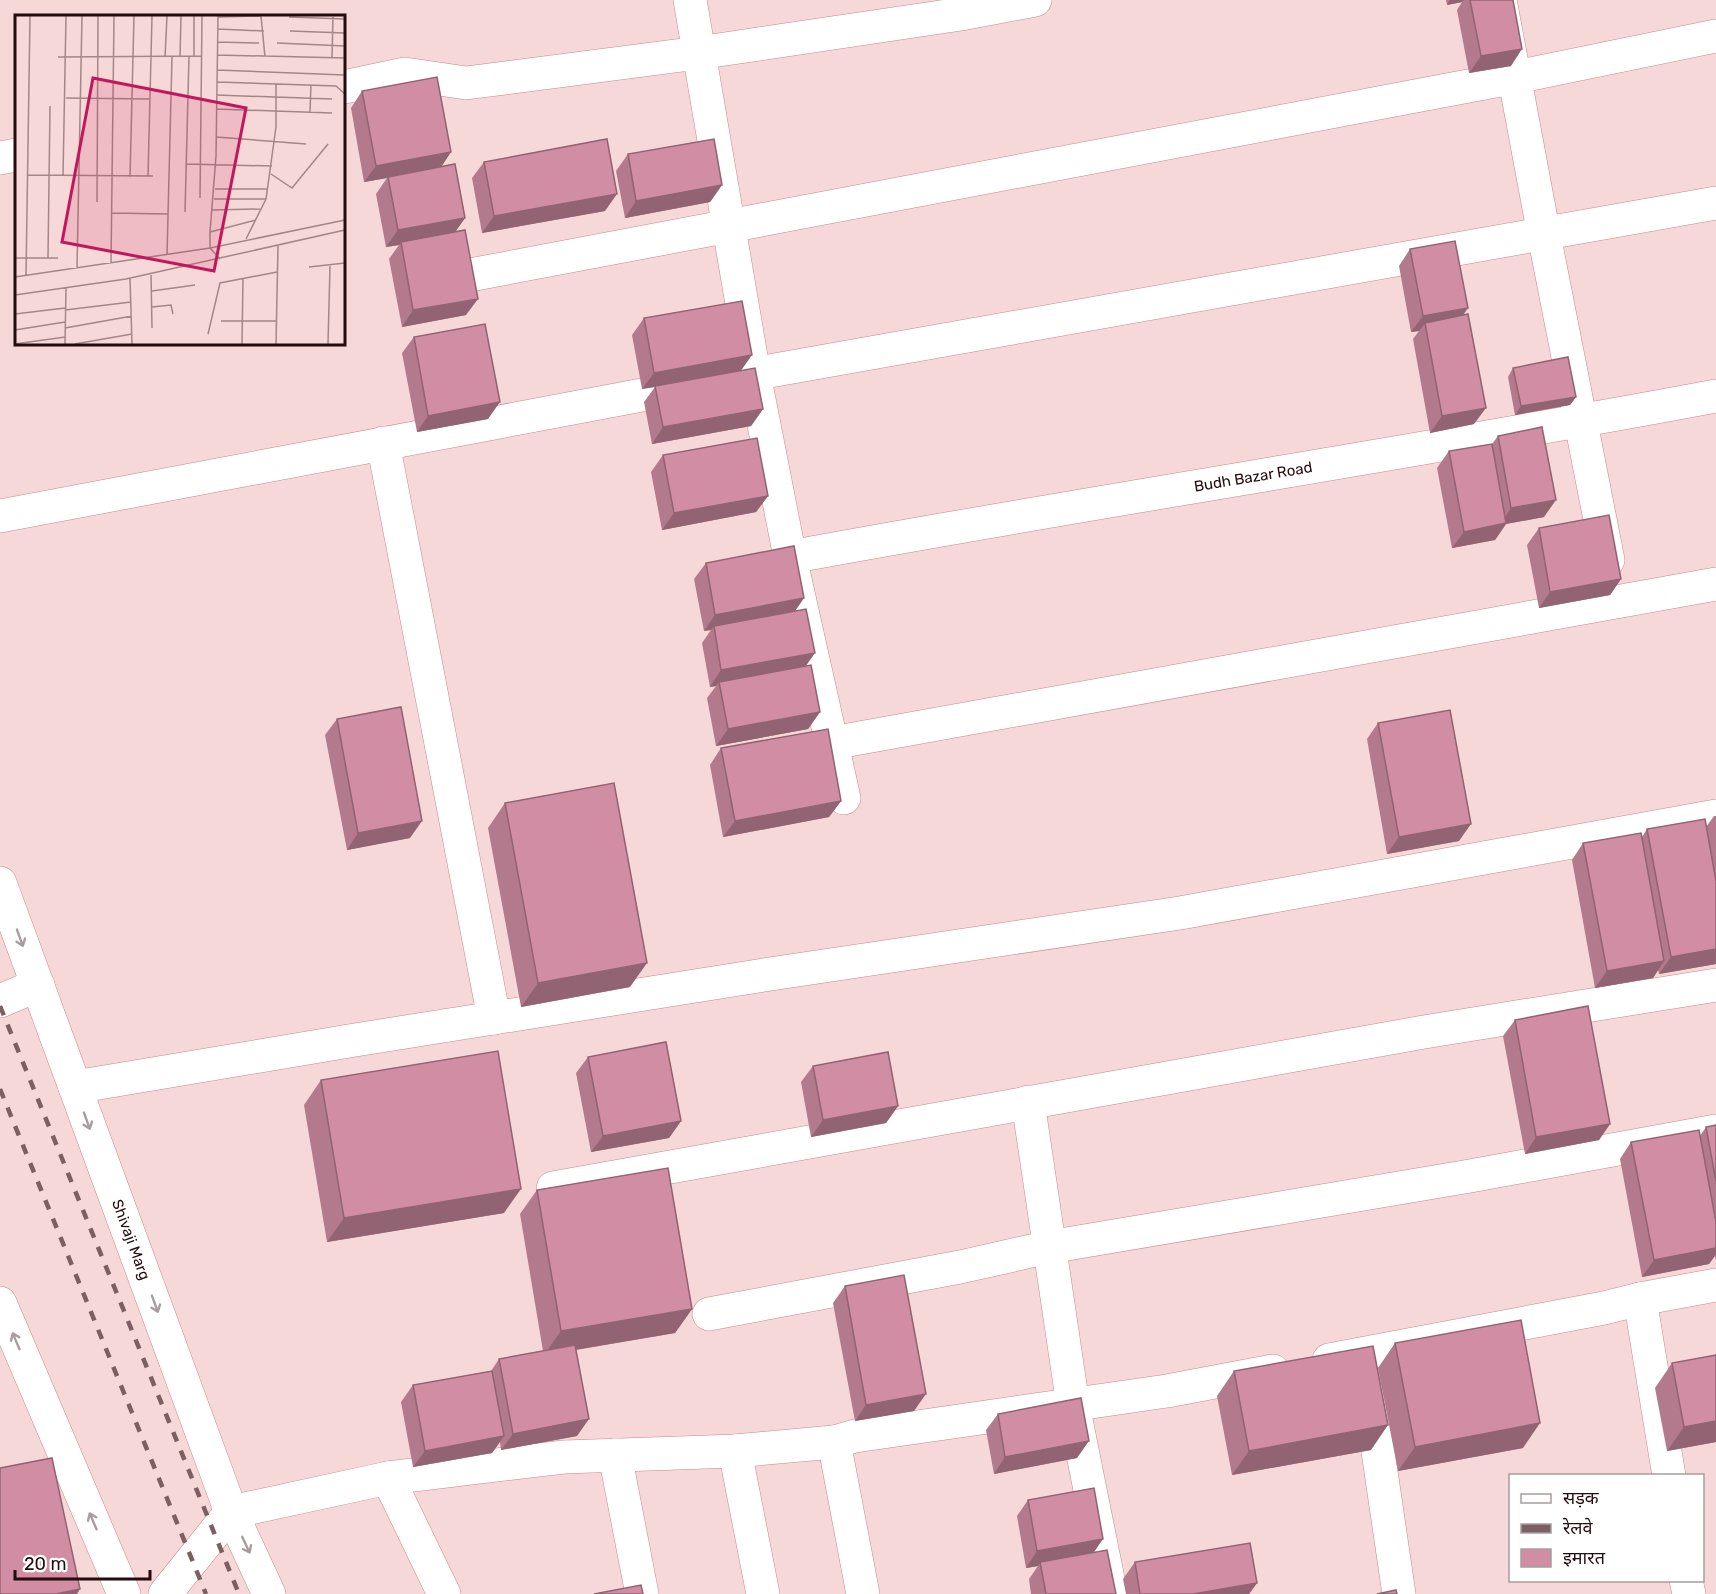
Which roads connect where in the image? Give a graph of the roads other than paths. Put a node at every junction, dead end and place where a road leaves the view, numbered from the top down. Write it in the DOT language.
graph roads {
  1 [pos="690,0"];
  2 [pos="1035,0"];
  3 [pos="1500,0"];
  4 [pos="1716,36"];
  5 [pos="698,52"];
  6 [pos="1516,77"];
  7 [pos="345,87"];
  8 [pos="15,154"];
  9 [pos="0,158"];
  10 [pos="1716,203"];
  11 [pos="728,225"];
  12 [pos="1544,235"];
  13 [pos="470,275"];
  14 [pos="754,374"];
  15 [pos="1716,396"];
  16 [pos="1580,422"];
  17 [pos="383,443"];
  18 [pos="0,516"];
  19 [pos="790,557"];
  20 [pos="1716,584"];
  21 [pos="1617,603"];
  22 [pos="832,743"];
  23 [pos="844,798"];
  24 [pos="1716,816"];
  25 [pos="0,883"];
  26 [pos="38,985"];
  27 [pos="1716,985"];
  28 [pos="0,1001"];
  29 [pos="494,1018"];
  30 [pos="75,1087"];
  31 [pos="1028,1102"];
  32 [pos="1716,1131"];
  33 [pos="541,1190"];
  34 [pos="1049,1247"];
  35 [pos="1716,1284"];
  36 [pos="1640,1299"];
  37 [pos="0,1303"];
  38 [pos="709,1314"];
  39 [pos="1363,1354"];
  40 [pos="1073,1405"];
  41 [pos="834,1442"];
  42 [pos="735,1452"];
  43 [pos="615,1455"];
  44 [pos="1669,1474"];
  45 [pos="388,1478"];
  46 [pos="231,1512"];
  47 [pos="124,1594"];
  48 [pos="165,1594"];
  49 [pos="269,1594"];
  50 [pos="444,1594"];
  51 [pos="642,1594"];
  52 [pos="763,1594"];
  53 [pos="863,1594"];
  54 [pos="1111,1594"];
  55 [pos="1399,1594"];
  1 -- 5 [label="street"];
  2 -- 5 [label="street"];
  3 -- 6 [label="street"];
  4 -- 6 [label="street"];
  5 -- 7 [label="street"];
  5 -- 11 [label="street"];
  6 -- 11 [label="street"];
  6 -- 12 [label="street"];
  8 -- 9 [label="street"];
  10 -- 12 [label="street"];
  11 -- 13 [label="street"];
  11 -- 14 [label="street"];
  12 -- 14 [label="street"];
  12 -- 16 [label="street"];
  14 -- 17 [label="street"];
  14 -- 19 [label="street"];
  15 -- 16 [label="street, Budh Bazar Road"];
  16 -- 19 [label="street, Budh Bazar Road"];
  16 -- 21 [label="street"];
  17 -- 18 [label="street"];
  17 -- 29 [label="street"];
  19 -- 22 [label="street"];
  20 -- 21 [label="street"];
  21 -- 22 [label="street"];
  22 -- 23 [label="street"];
  24 -- 29 [label="street"];
  25 -- 26 [label="street, Shivaji Marg, one-way"];
  26 -- 28 [label="street"];
  26 -- 30 [label="street, Shivaji Marg"];
  27 -- 31 [label="street"];
  29 -- 30 [label="street"];
  30 -- 46 [label="street, Shivaji Marg, one-way"];
  31 -- 33 [label="street"];
  31 -- 34 [label="street"];
  32 -- 34 [label="street"];
  34 -- 38 [label="street"];
  34 -- 40 [label="street"];
  35 -- 36 [label="street"];
  36 -- 39 [label="street"];
  36 -- 44 [label="street"];
  47 -- 37 [label="street, one-way"];
  39 -- 40 [label="street"];
  39 -- 55 [label="street"];
  40 -- 41 [label="street"];
  40 -- 54 [label="street"];
  41 -- 42 [label="street"];
  41 -- 53 [label="street"];
  42 -- 43 [label="street"];
  42 -- 52 [label="street"];
  43 -- 45 [label="street"];
  43 -- 51 [label="street"];
  45 -- 46 [label="street"];
  45 -- 50 [label="street"];
  46 -- 48 [label="street"];
  46 -- 49 [label="street, Shivaji Marg, one-way"];
}
